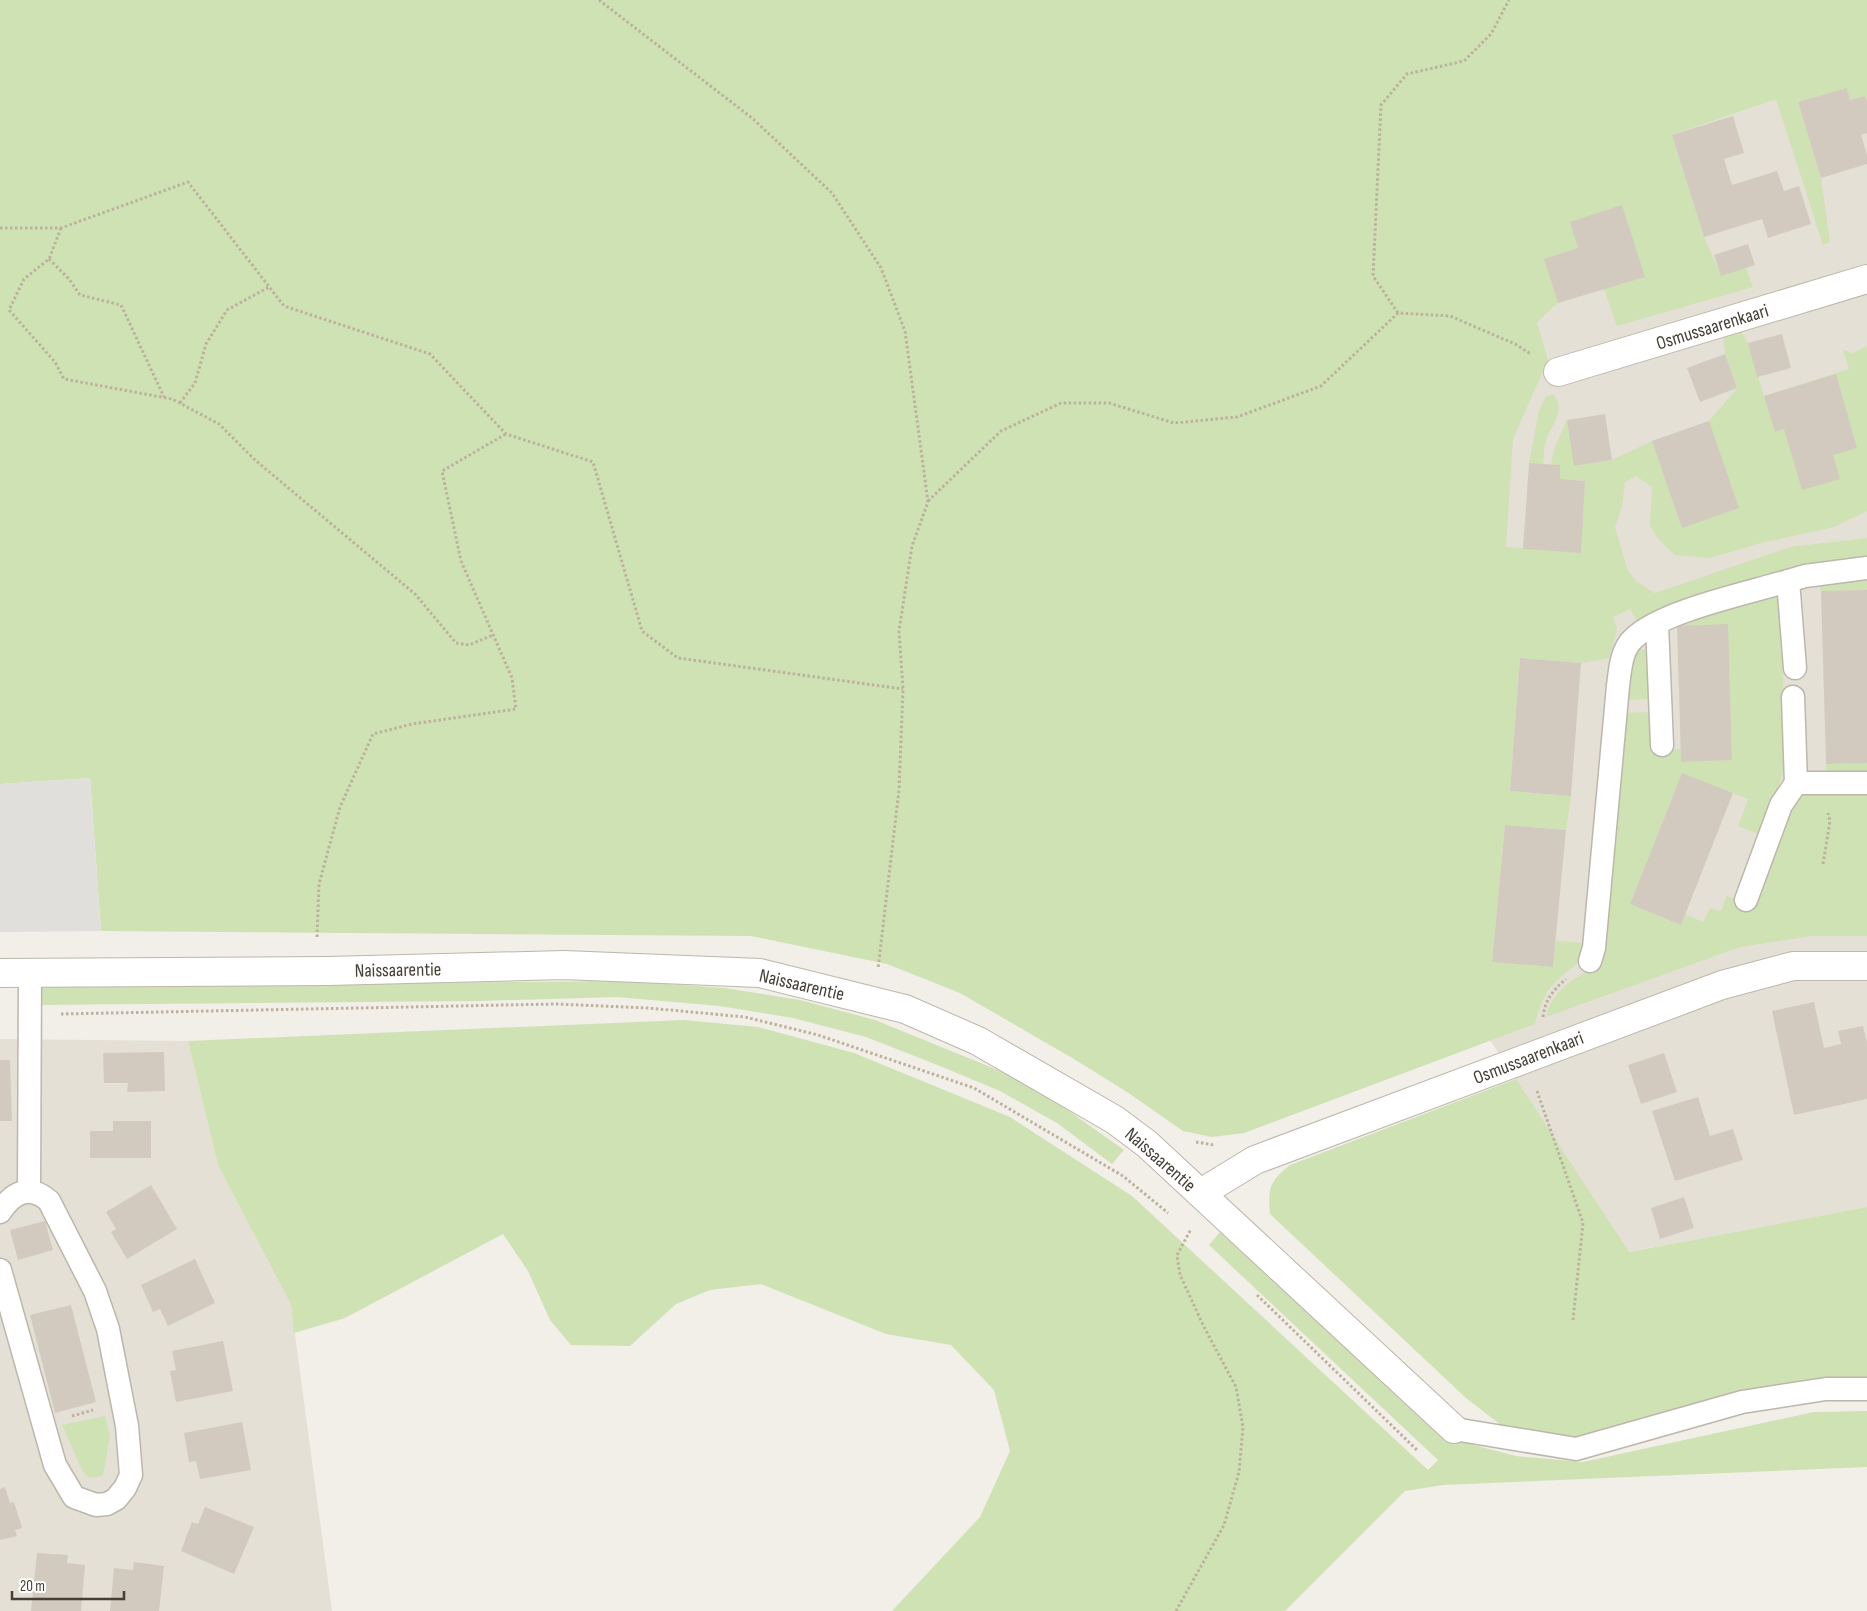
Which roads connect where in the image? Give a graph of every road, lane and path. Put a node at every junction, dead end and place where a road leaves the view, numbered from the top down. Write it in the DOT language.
graph roads {
  1 [pos="599,0"];
  2 [pos="1509,0"];
  3 [pos="0,228"];
  4 [pos="61,228"];
  5 [pos="49,258"];
  6 [pos="1867,280"];
  7 [pos="269,286"];
  8 [pos="1398,313"];
  9 [pos="1558,372"];
  10 [pos="164,397"];
  11 [pos="180,403"];
  12 [pos="506,434"];
  13 [pos="928,502"];
  14 [pos="1867,568"];
  15 [pos="1788,582"];
  16 [pos="1657,624"];
  17 [pos="494,635"];
  18 [pos="1795,668"];
  19 [pos="903,689"];
  20 [pos="1793,697"];
  21 [pos="1662,746"];
  22 [pos="1796,783"];
  23 [pos="1820,783"];
  24 [pos="1867,783"];
  25 [pos="1823,864"];
  26 [pos="1746,900"];
  27 [pos="316,945"];
  28 [pos="1590,960"];
  29 [pos="1867,966"];
  30 [pos="0,973"];
  31 [pos="30,973"];
  32 [pos="877,973"];
  33 [pos="29,1015"];
  34 [pos="1542,1025"];
  35 [pos="1535,1086"];
  36 [pos="29,1190"];
  37 [pos="1207,1199"];
  38 [pos="0,1212"];
  39 [pos="1176,1219"];
  40 [pos="1183,1225"];
  41 [pos="1190,1231"];
  42 [pos="1197,1238"];
  43 [pos="0,1270"];
  44 [pos="1254,1293"];
  45 [pos="1573,1320"];
  46 [pos="1867,1389"];
  47 [pos="122,1402"];
  48 [pos="43,1424"];
  49 [pos="1454,1430"];
  50 [pos="1418,1451"];
  51 [pos="1176,1611"];
  1 -- 13 [label="path"];
  2 -- 8 [label="path"];
  3 -- 4 [label="path"];
  4 -- 5 [label="path"];
  4 -- 7 [label="path"];
  5 -- 10 [label="path"];
  5 -- 10 [label="path"];
  6 -- 9 [label="street, Osmussaarenkaari"];
  7 -- 11 [label="path"];
  7 -- 12 [label="path"];
  8 -- 9 [label="path"];
  8 -- 13 [label="path"];
  10 -- 11 [label="path"];
  11 -- 17 [label="path"];
  12 -- 17 [label="path"];
  12 -- 19 [label="path"];
  13 -- 19 [label="path"];
  14 -- 15 [label="lane"];
  15 -- 16 [label="lane"];
  15 -- 18 [label="lane"];
  16 -- 21 [label="lane"];
  16 -- 28 [label="lane"];
  17 -- 27 [label="path"];
  19 -- 32 [label="path"];
  20 -- 22 [label="lane"];
  22 -- 23 [label="lane"];
  22 -- 26 [label="lane"];
  23 -- 24 [label="lane"];
  23 -- 25 [label="path"];
  28 -- 34 [label="path"];
  29 -- 37 [label="street, Osmussaarenkaari"];
  30 -- 31 [label="street, Naissaarentie"];
  31 -- 33 [label="lane"];
  31 -- 37 [label="street, Naissaarentie"];
  33 -- 36 [label="lane"];
  33 -- 39 [label="path"];
  35 -- 45 [label="path"];
  36 -- 38 [label="lane"];
  36 -- 47 [label="lane"];
  37 -- 41 [label="path"];
  37 -- 49 [label="street, Naissaarentie"];
  40 -- 41 [label="path"];
  41 -- 42 [label="path"];
  41 -- 51 [label="path"];
  43 -- 48 [label="lane"];
  44 -- 50 [label="path"];
  46 -- 49 [label="lane"];
  47 -- 48 [label="path"];
  47 -- 48 [label="lane"];
}
